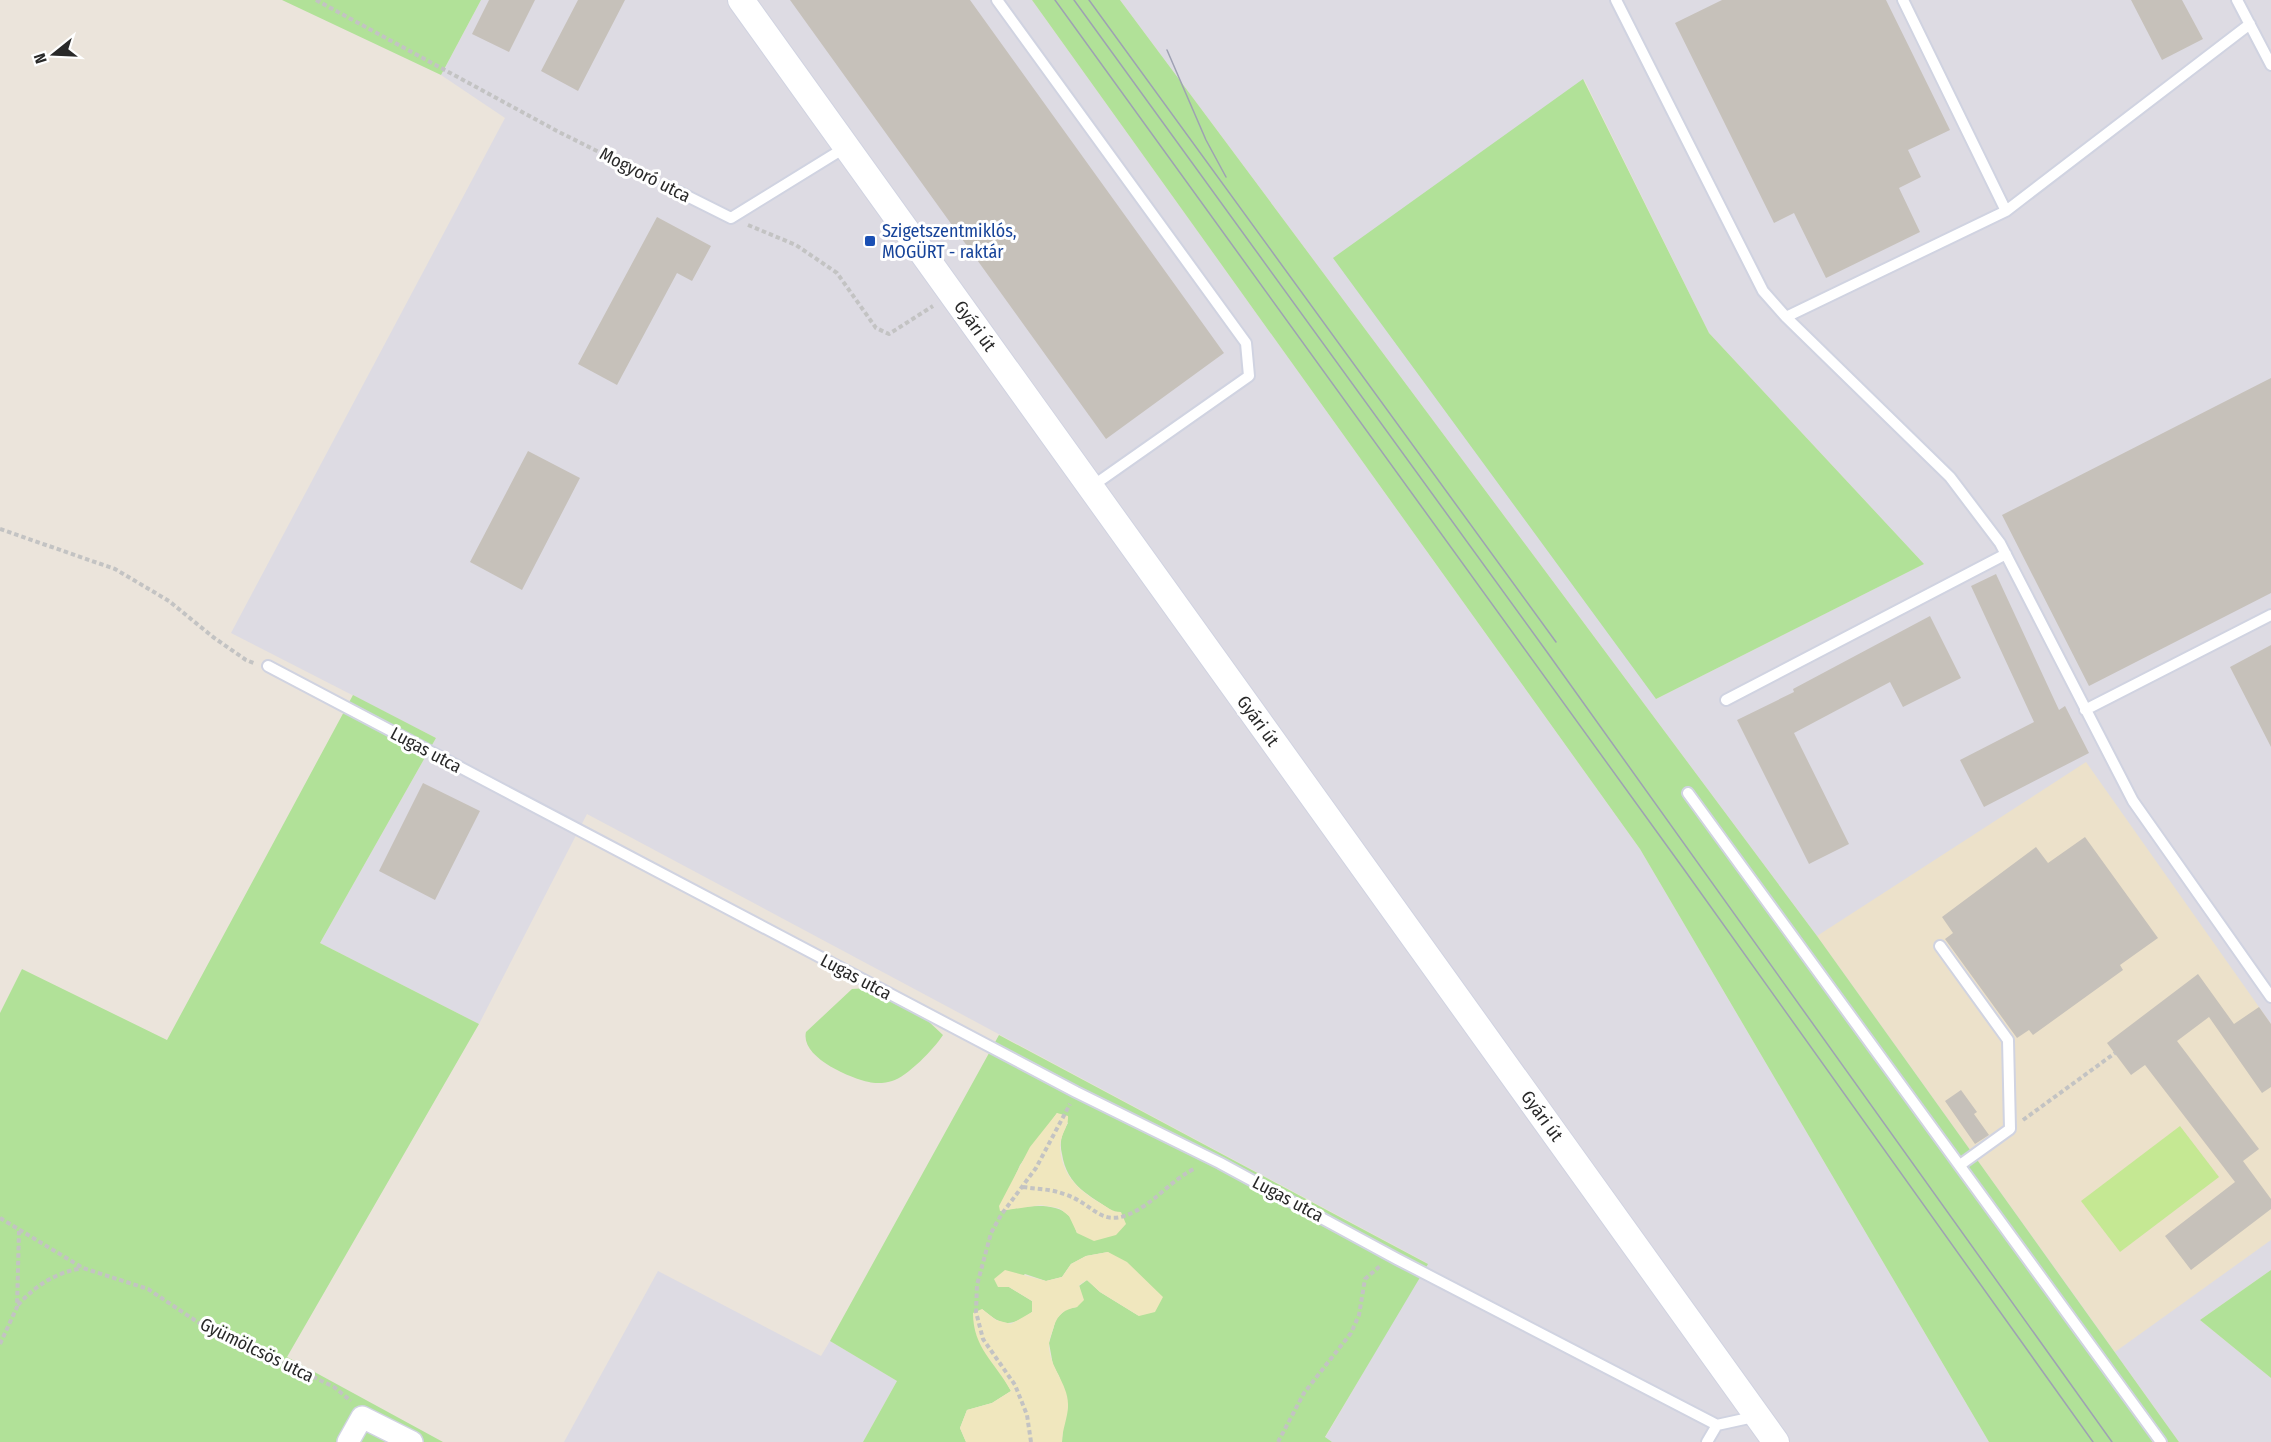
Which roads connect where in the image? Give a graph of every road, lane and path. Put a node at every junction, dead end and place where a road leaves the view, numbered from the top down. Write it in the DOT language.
graph roads {
  1 [pos="316,0"];
  2 [pos="741,0"];
  3 [pos="997,0"];
  4 [pos="1616,0"];
  5 [pos="1903,0"];
  6 [pos="2237,0"];
  7 [pos="2250,24"];
  8 [pos="2271,65"];
  9 [pos="846,147"];
  10 [pos="667,186"];
  11 [pos="2006,211"];
  12 [pos="731,218"];
  13 [pos="952,294"];
  14 [pos="1786,317"];
  15 [pos="1091,488"];
  16 [pos="0,529"];
  17 [pos="2006,554"];
  18 [pos="2271,615"];
  19 [pos="268,666"];
  20 [pos="1726,700"];
  21 [pos="2085,710"];
  22 [pos="1688,793"];
  23 [pos="1940,946"];
  24 [pos="2271,997"];
  25 [pos="2115,1053"];
  26 [pos="1076,1092"];
  27 [pos="2010,1129"];
  28 [pos="1220,1163"];
  29 [pos="1960,1166"];
  30 [pos="1023,1187"];
  31 [pos="0,1218"];
  32 [pos="19,1231"];
  33 [pos="1397,1259"];
  34 [pos="83,1268"];
  35 [pos="16,1307"];
  36 [pos="0,1344"];
  37 [pos="362,1416"];
  38 [pos="1758,1416"];
  39 [pos="1717,1425"];
  40 [pos="348,1442"];
  41 [pos="412,1442"];
  42 [pos="1031,1442"];
  43 [pos="1278,1442"];
  44 [pos="1707,1442"];
  45 [pos="1776,1442"];
  46 [pos="2161,1442"];
  1 -- 10 [label="path, Mogyoró utca"];
  2 -- 9 [label="street, Gyári út"];
  3 -- 15 [label="lane"];
  4 -- 14 [label="lane"];
  5 -- 11 [label="lane"];
  6 -- 7 [label="lane"];
  7 -- 8 [label="lane"];
  7 -- 11 [label="lane"];
  9 -- 12 [label="lane"];
  9 -- 13 [label="street, Gyári út"];
  10 -- 12 [label="lane, Mogyoró utca"];
  11 -- 14 [label="lane"];
  12 -- 13 [label="path"];
  13 -- 15 [label="street, Gyári út"];
  14 -- 17 [label="lane"];
  15 -- 38 [label="street, Gyári út"];
  16 -- 19 [label="path"];
  17 -- 20 [label="lane"];
  17 -- 21 [label="lane"];
  18 -- 21 [label="lane"];
  19 -- 26 [label="lane, Lugas utca"];
  21 -- 24 [label="lane"];
  22 -- 29 [label="lane"];
  23 -- 27 [label="lane"];
  25 -- 27 [label="path"];
  26 -- 28 [label="lane, Lugas utca"];
  26 -- 30 [label="path"];
  27 -- 29 [label="lane"];
  28 -- 30 [label="path"];
  28 -- 33 [label="lane, Lugas utca"];
  29 -- 46 [label="lane"];
  30 -- 42 [label="path"];
  31 -- 32 [label="path, Gyümölcsös utca"];
  32 -- 34 [label="path, Gyümölcsös utca"];
  32 -- 35 [label="path"];
  33 -- 39 [label="lane, Lugas utca"];
  33 -- 43 [label="path"];
  34 -- 35 [label="path"];
  34 -- 37 [label="path, Gyümölcsös utca"];
  35 -- 36 [label="path"];
  37 -- 40 [label="street"];
  37 -- 41 [label="street"];
  38 -- 39 [label="lane"];
  38 -- 45 [label="street, Gyári út"];
  39 -- 44 [label="lane"];
}
